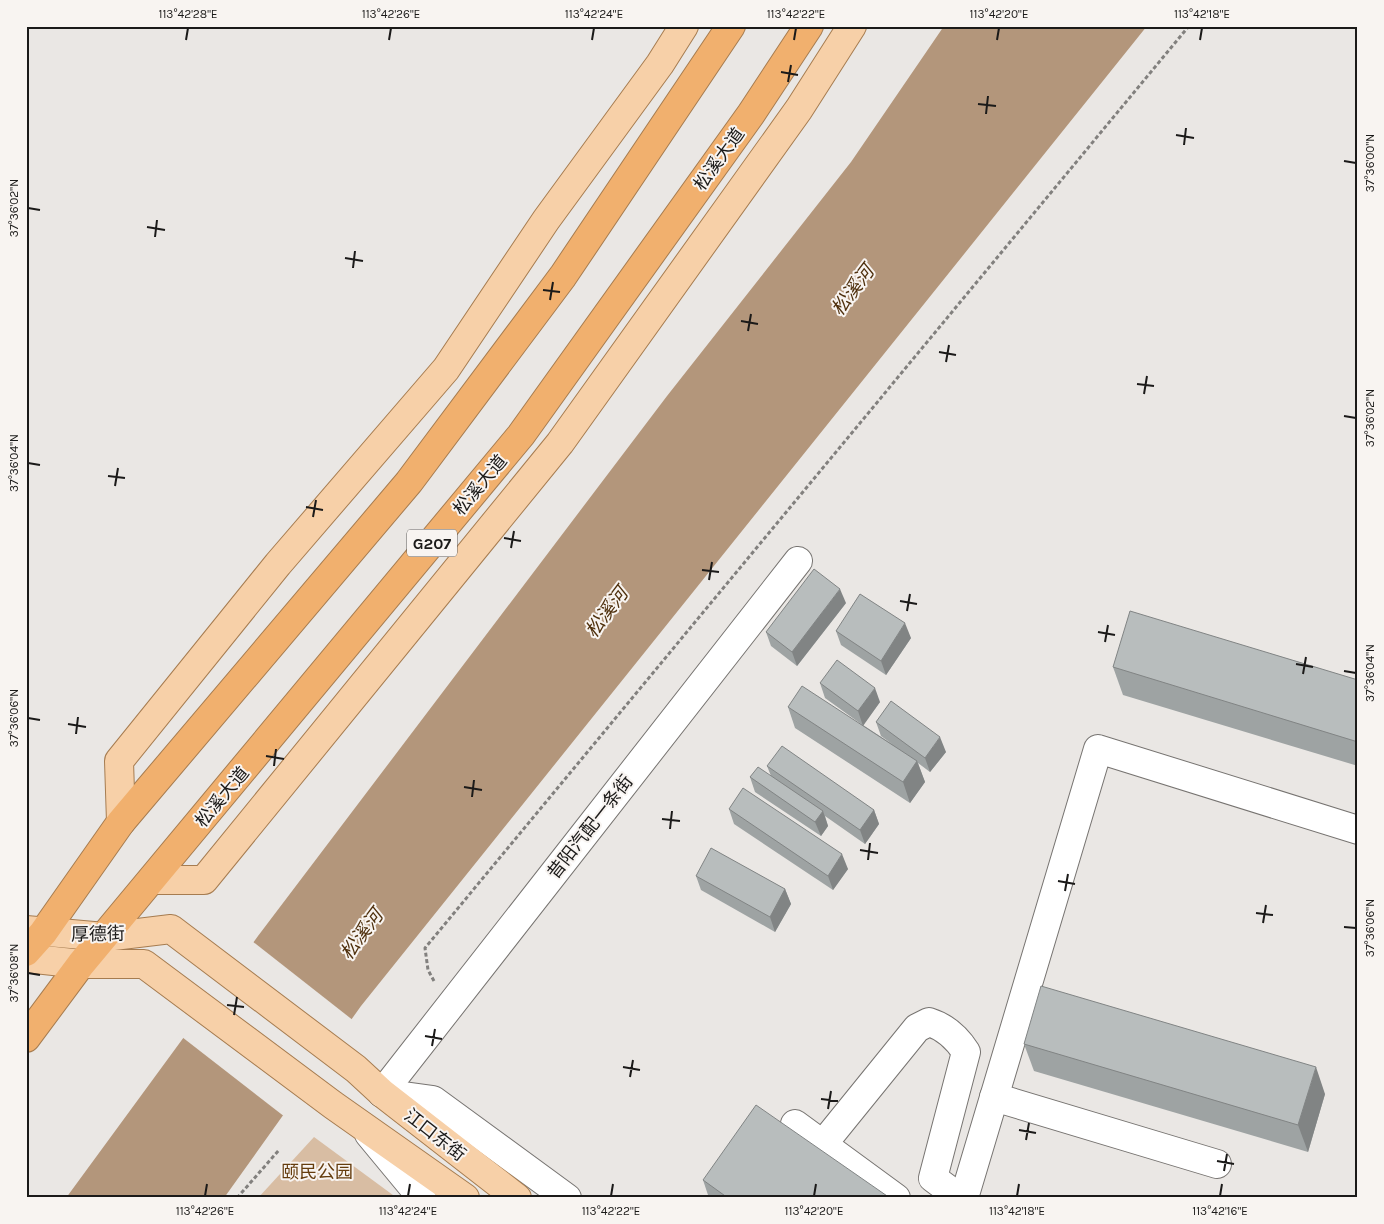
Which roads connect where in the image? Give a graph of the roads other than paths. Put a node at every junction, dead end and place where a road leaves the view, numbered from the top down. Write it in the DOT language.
graph roads {
  1 [pos="684,26"];
  2 [pos="731,26"];
  3 [pos="809,26"];
  4 [pos="852,26"];
  5 [pos="798,561"];
  6 [pos="121,822"];
  7 [pos="1358,830"];
  8 [pos="154,880"];
  9 [pos="170,929"];
  10 [pos="30,934"];
  11 [pos="105,936"];
  12 [pos="26,958"];
  13 [pos="81,964"];
  14 [pos="144,964"];
  15 [pos="26,1038"];
  16 [pos="382,1093"];
  17 [pos="994,1097"];
  18 [pos="361,1123"];
  19 [pos="794,1124"];
  20 [pos="823,1144"];
  21 [pos="1217,1164"];
  22 [pos="422,1198"];
  23 [pos="465,1198"];
  24 [pos="517,1198"];
  25 [pos="567,1198"];
  26 [pos="896,1198"];
  27 [pos="960,1198"];
  28 [pos="964,1198"];
  1 -- 6 [label="main road"];
  2 -- 6 [label="highway"];
  3 -- 8 [label="highway, 松溪大道 / G207"];
  4 -- 8 [label="main road"];
  5 -- 16 [label="street, 昔阳汽配一条街"];
  6 -- 10 [label="highway"];
  7 -- 17 [label="street"];
  8 -- 11 [label="highway, 松溪大道 / G207"];
  9 -- 11 [label="main road, 厚德街"];
  9 -- 16 [label="main road, 江口东街"];
  10 -- 11 [label="main road, 厚德街"];
  11 -- 13 [label="highway, 松溪大道 / G207"];
  12 -- 13 [label="main road, 厚德街"];
  13 -- 14 [label="main road, 厚德街"];
  13 -- 15 [label="highway, 松溪大道 / G207"];
  14 -- 18 [label="main road, 江口东街"];
  16 -- 18 [label="main road"];
  16 -- 24 [label="main road, 江口东街"];
  16 -- 25 [label="street"];
  17 -- 21 [label="street"];
  17 -- 28 [label="street"];
  18 -- 22 [label="street"];
  18 -- 23 [label="main road, 江口东街"];
  19 -- 20 [label="street"];
  20 -- 26 [label="street"];
  20 -- 27 [label="street"];
}
